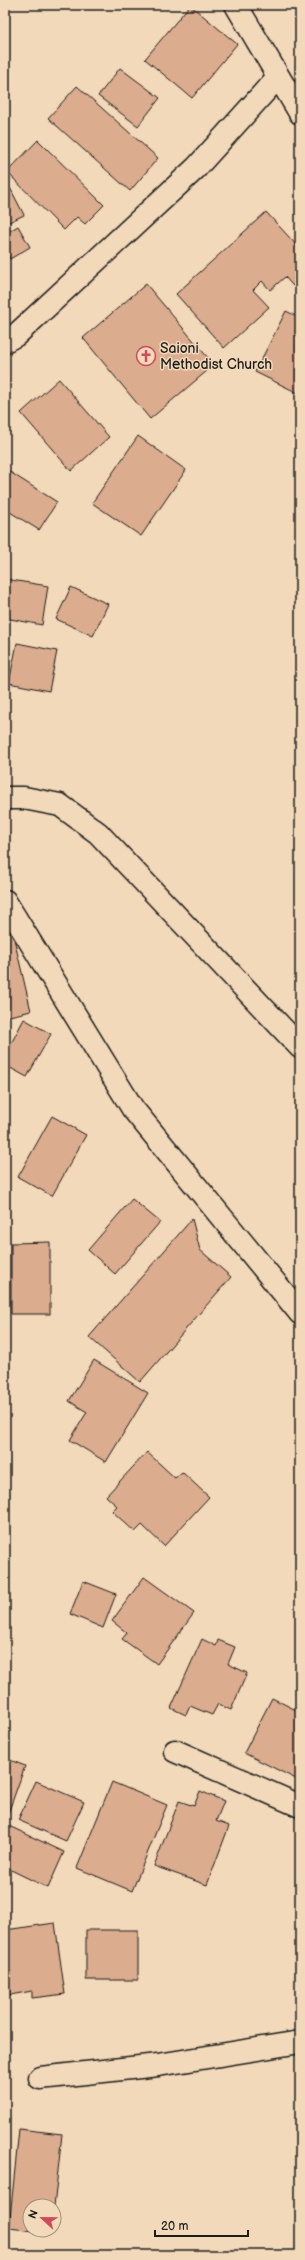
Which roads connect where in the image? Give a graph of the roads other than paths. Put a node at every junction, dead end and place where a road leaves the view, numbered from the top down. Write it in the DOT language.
graph roads {
  1 [pos="236,5"];
  2 [pos="278,77"];
  3 [pos="300,113"];
  4 [pos="5,341"];
  5 [pos="5,798"];
  6 [pos="5,901"];
  7 [pos="300,1047"];
  8 [pos="300,1313"];
  9 [pos="175,1751"];
  10 [pos="300,1806"];
  11 [pos="300,2042"];
  12 [pos="40,2078"];
  1 -- 2 [label="street"];
  2 -- 3 [label="street"];
  2 -- 4 [label="street"];
  5 -- 7 [label="street"];
  6 -- 8 [label="street"];
  9 -- 10 [label="street"];
  11 -- 12 [label="street"];
}
